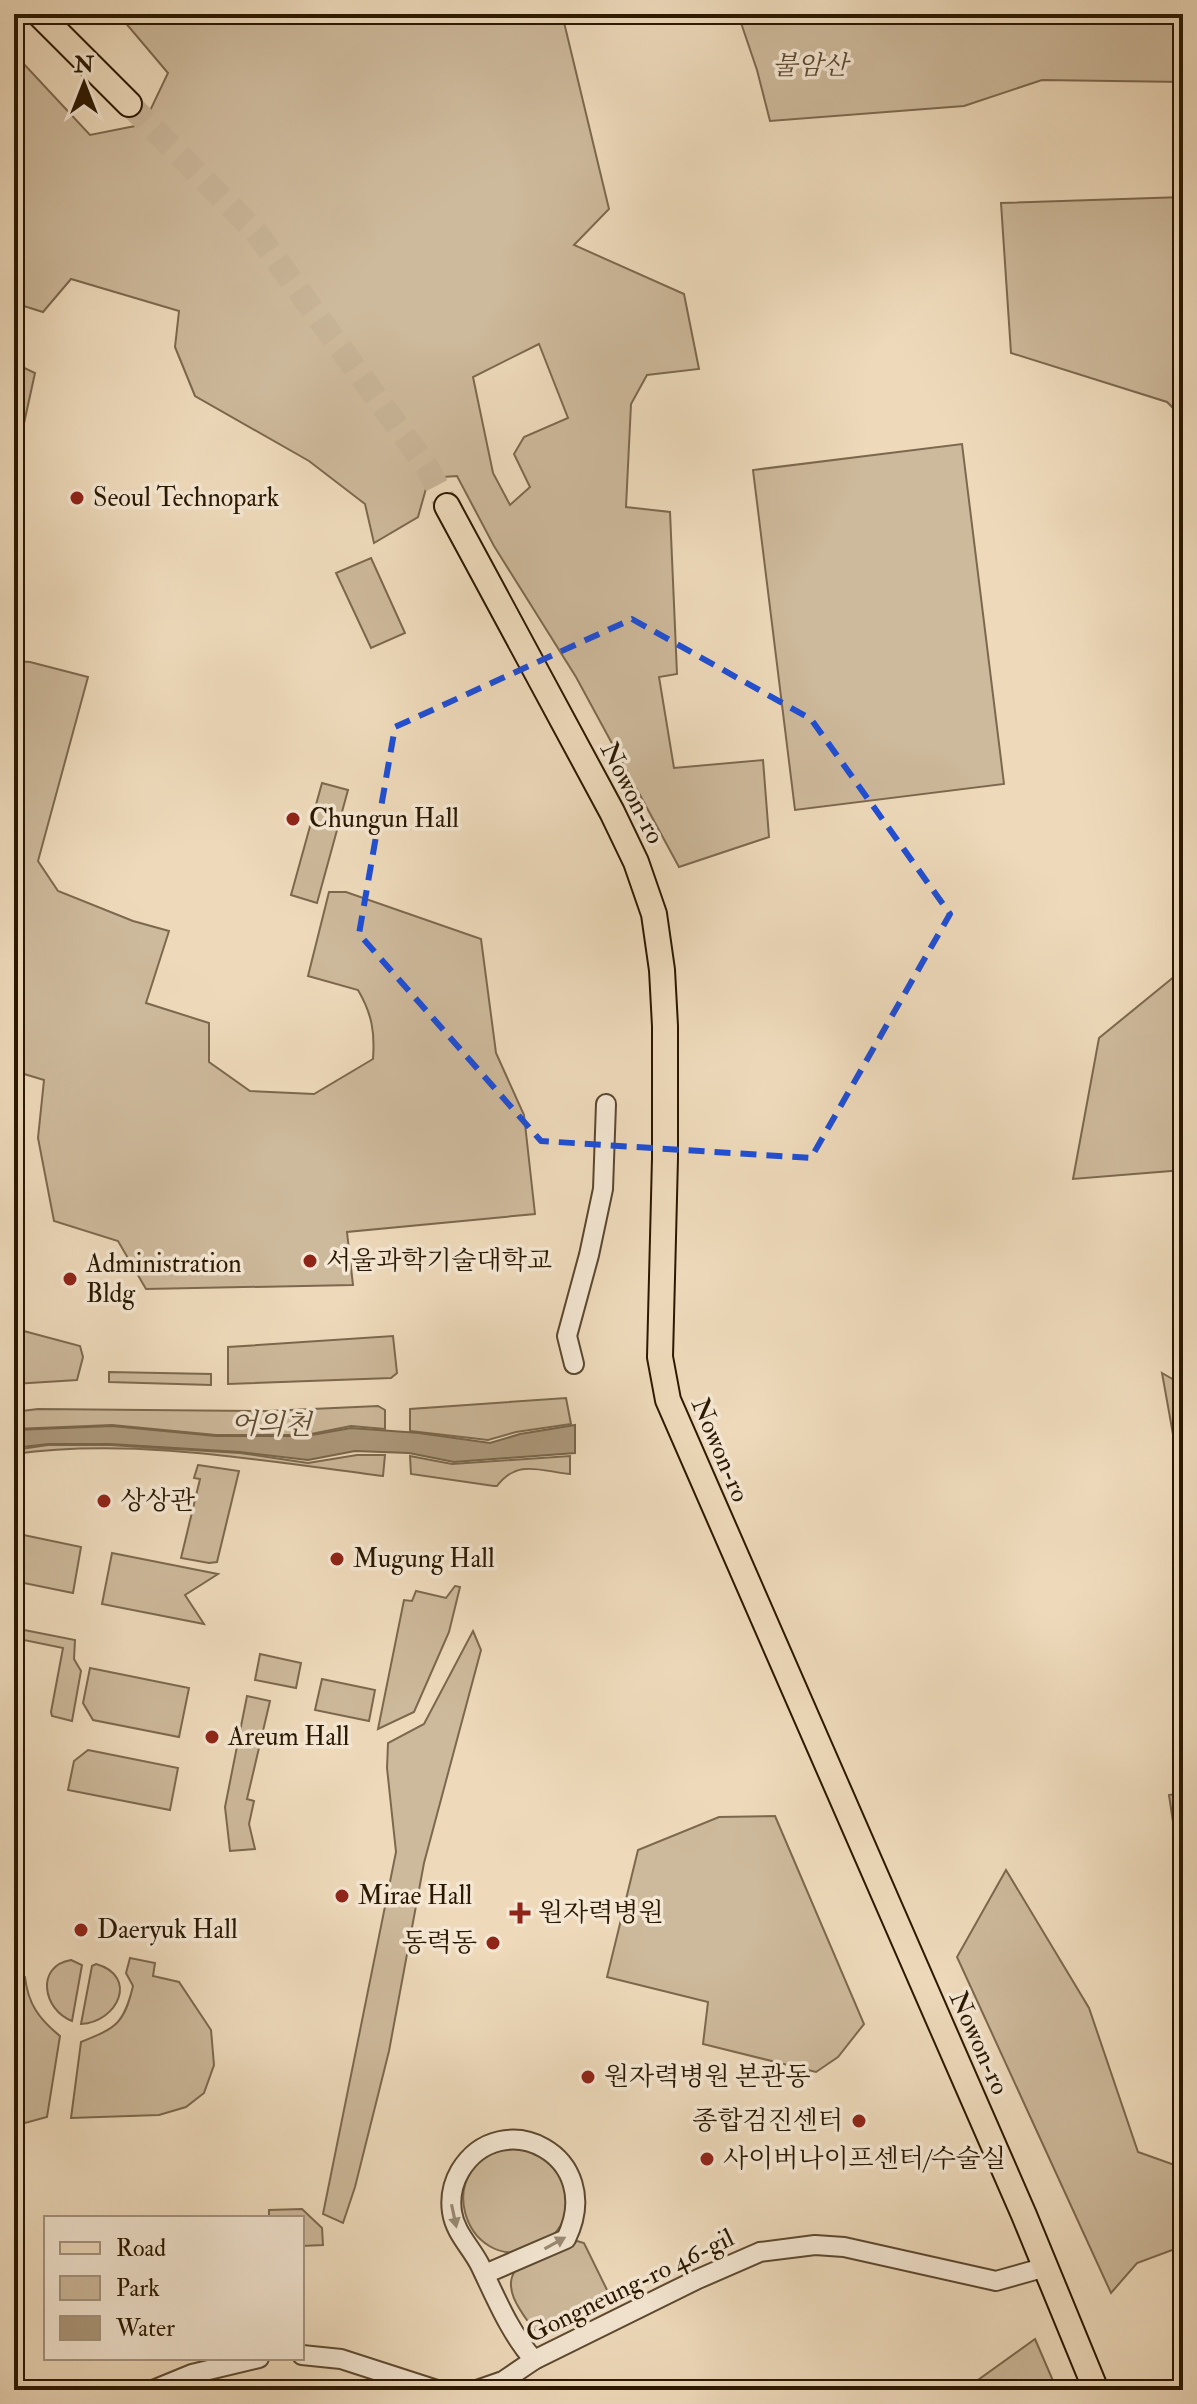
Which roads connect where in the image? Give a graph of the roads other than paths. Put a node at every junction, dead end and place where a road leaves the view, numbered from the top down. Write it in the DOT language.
graph roads {
  1 [pos="39,14"];
  2 [pos="129,104"];
  3 [pos="447,506"];
  4 [pos="606,1104"];
  5 [pos="574,1364"];
  6 [pos="1046,2267"];
  7 [pos="485,2274"];
  8 [pos="304,2355"];
  9 [pos="251,2360"];
  10 [pos="534,2360"];
  11 [pos="153,2390"];
  12 [pos="437,2390"];
  13 [pos="477,2390"];
  14 [pos="1096,2390"];
  1 -- 2 [label="main road"];
  3 -- 6 [label="main road, Nowon-ro"];
  4 -- 5 [label="street"];
  6 -- 10 [label="street, Gongneung-ro 46-gil"];
  6 -- 14 [label="main road, Nowon-ro"];
  7 -- 7 [label="street, one-way"];
  7 -- 10 [label="street"];
  8 -- 12 [label="street"];
  9 -- 11 [label="street"];
  10 -- 13 [label="street, Gongneung-ro 46-gil"];
}
